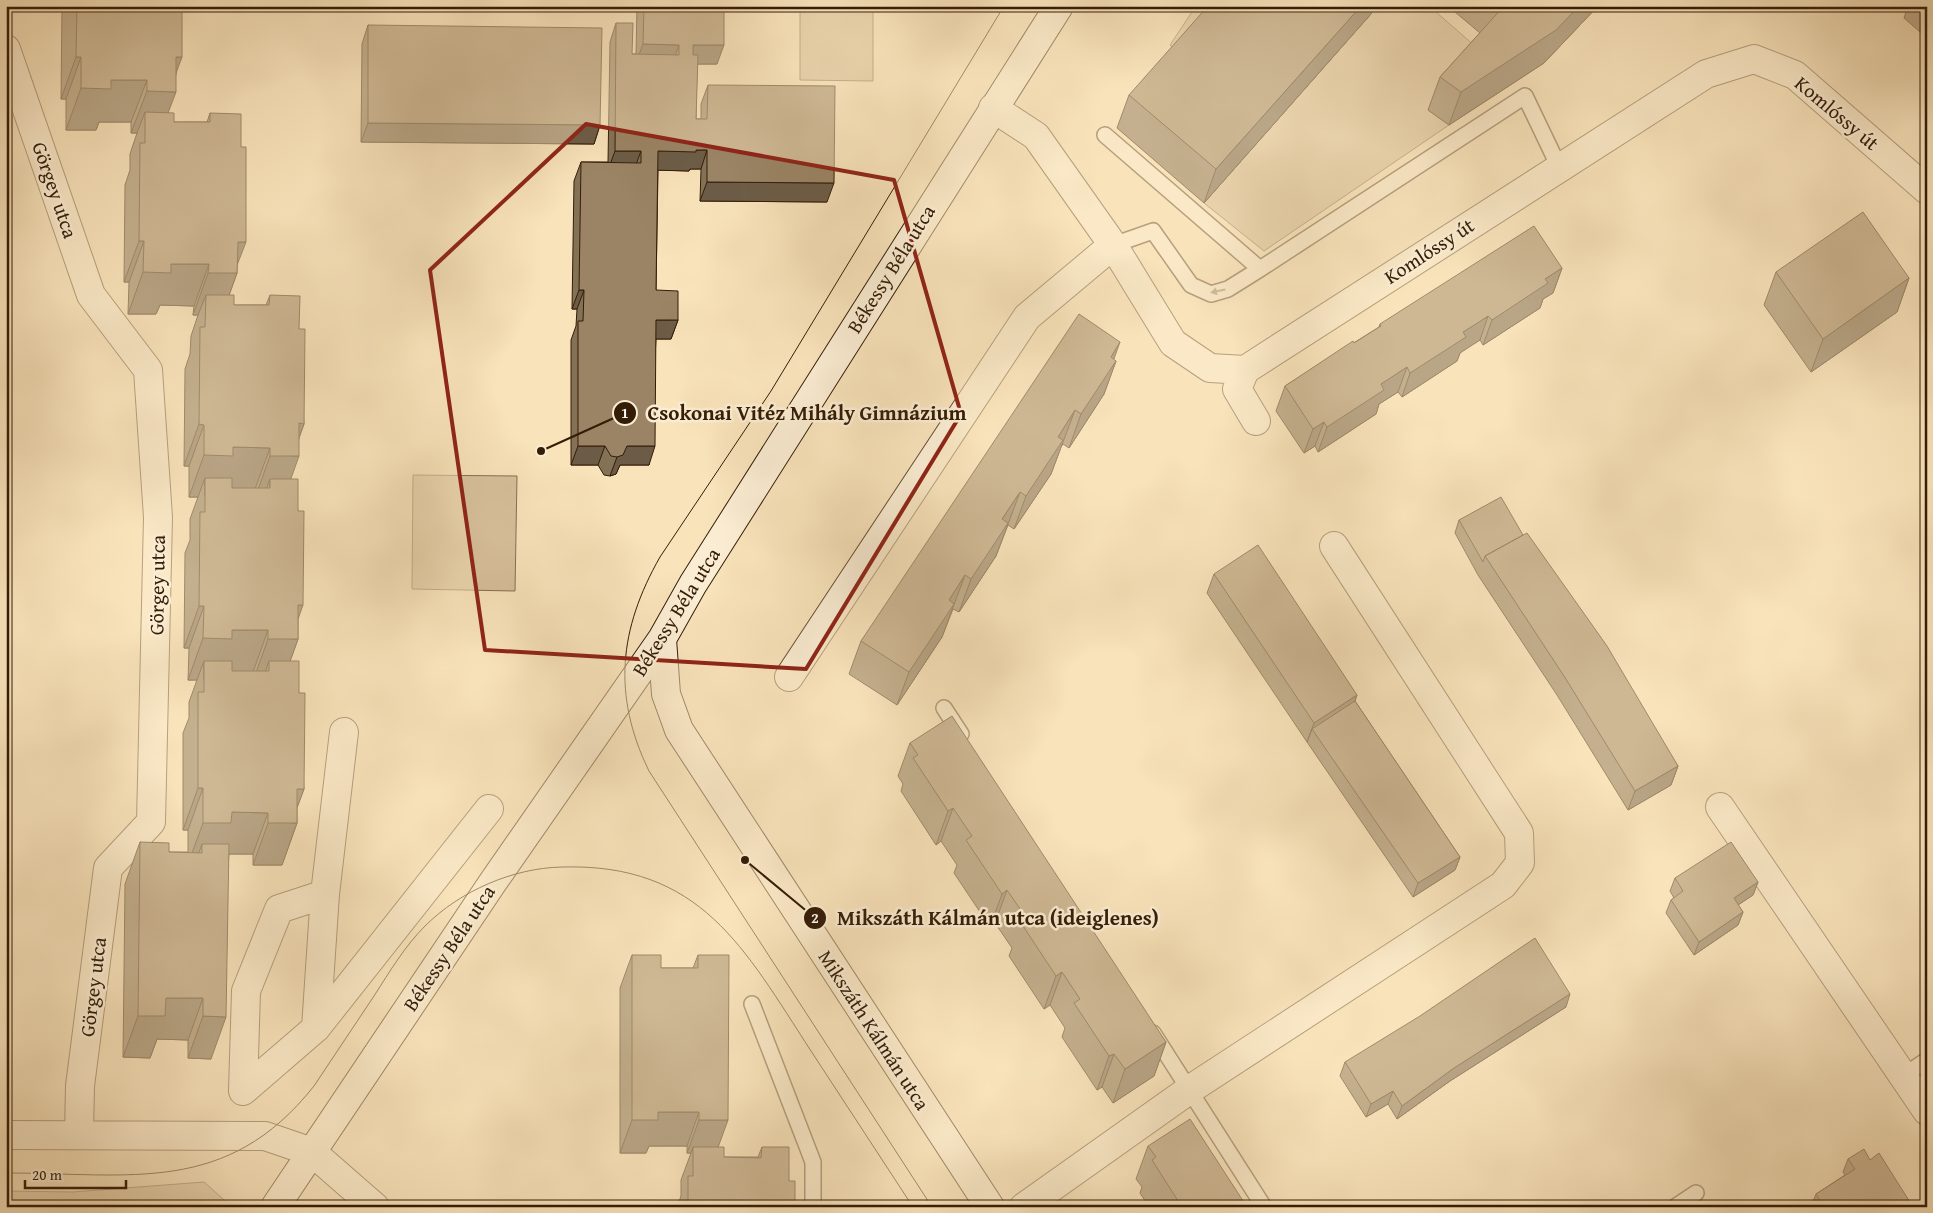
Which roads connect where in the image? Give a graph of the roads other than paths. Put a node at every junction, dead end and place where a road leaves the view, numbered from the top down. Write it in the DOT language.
graph roads {
  1 [pos="1059,6"];
  2 [pos="6,49"];
  3 [pos="993,108"];
  4 [pos="1105,135"];
  5 [pos="1560,167"];
  6 [pos="1927,190"];
  7 [pos="1113,245"];
  8 [pos="1260,269"];
  9 [pos="1245,370"];
  10 [pos="1256,421"];
  11 [pos="1334,546"];
  12 [pos="662,639"];
  13 [pos="789,677"];
  14 [pos="944,708"];
  15 [pos="344,732"];
  16 [pos="971,749"];
  17 [pos="1720,807"];
  18 [pos="489,809"];
  19 [pos="325,894"];
  20 [pos="752,1004"];
  21 [pos="1146,1023"];
  22 [pos="316,1028"];
  23 [pos="1927,1060"];
  24 [pos="1904,1076"];
  25 [pos="1189,1090"];
  26 [pos="1927,1111"];
  27 [pos="6,1135"];
  28 [pos="79,1135"];
  29 [pos="312,1152"];
  30 [pos="1696,1193"];
  31 [pos="275,1207"];
  32 [pos="375,1207"];
  33 [pos="812,1207"];
  34 [pos="990,1207"];
  35 [pos="1024,1207"];
  36 [pos="1264,1207"];
  37 [pos="1675,1207"];
  1 -- 3 [label="street, Békessy Béla utca"];
  2 -- 28 [label="street, Görgey utca"];
  3 -- 7 [label="street"];
  3 -- 12 [label="street, Békessy Béla utca"];
  4 -- 8 [label="lane"];
  5 -- 6 [label="street, Komlóssy út"];
  5 -- 8 [label="lane"];
  5 -- 9 [label="street, Komlóssy út"];
  8 -- 7 [label="lane, one-way"];
  7 -- 9 [label="street"];
  7 -- 13 [label="street"];
  9 -- 10 [label="street"];
  11 -- 25 [label="street"];
  12 -- 29 [label="street, Békessy Béla utca"];
  12 -- 34 [label="street, Mikszáth Kálmán utca"];
  14 -- 16 [label="lane"];
  15 -- 19 [label="street"];
  17 -- 24 [label="street"];
  18 -- 22 [label="street"];
  19 -- 22 [label="street"];
  19 -- 22 [label="street"];
  20 -- 33 [label="lane"];
  21 -- 25 [label="lane"];
  23 -- 24 [label="lane"];
  24 -- 26 [label="street"];
  25 -- 35 [label="street"];
  25 -- 36 [label="lane"];
  27 -- 28 [label="street"];
  28 -- 29 [label="street"];
  29 -- 31 [label="street, Békessy Béla utca"];
  29 -- 32 [label="street"];
  30 -- 37 [label="lane"];
}
